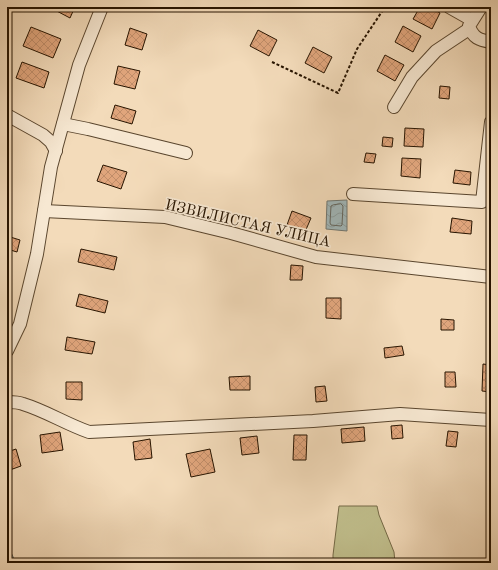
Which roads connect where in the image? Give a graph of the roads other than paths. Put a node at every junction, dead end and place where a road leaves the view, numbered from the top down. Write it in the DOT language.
graph roads {
  1 [pos="102,7"];
  2 [pos="449,7"];
  3 [pos="481,7"];
  4 [pos="471,24"];
  5 [pos="491,42"];
  6 [pos="394,107"];
  7 [pos="7,115"];
  8 [pos="491,122"];
  9 [pos="63,124"];
  10 [pos="56,150"];
  11 [pos="186,153"];
  12 [pos="353,194"];
  13 [pos="44,211"];
  14 [pos="491,277"];
  15 [pos="7,351"];
  16 [pos="7,402"];
  17 [pos="491,420"];
  1 -- 9 [label="street"];
  2 -- 4 [label="street"];
  3 -- 4 [label="street"];
  4 -- 5 [label="street"];
  4 -- 6 [label="street"];
  7 -- 10 [label="street"];
  8 -- 12 [label="street"];
  9 -- 10 [label="street"];
  9 -- 11 [label="street"];
  10 -- 13 [label="street"];
  13 -- 14 [label="street, ИЗВИЛИСТАЯ УЛИЦА"];
  13 -- 15 [label="street"];
  16 -- 17 [label="street"];
}
